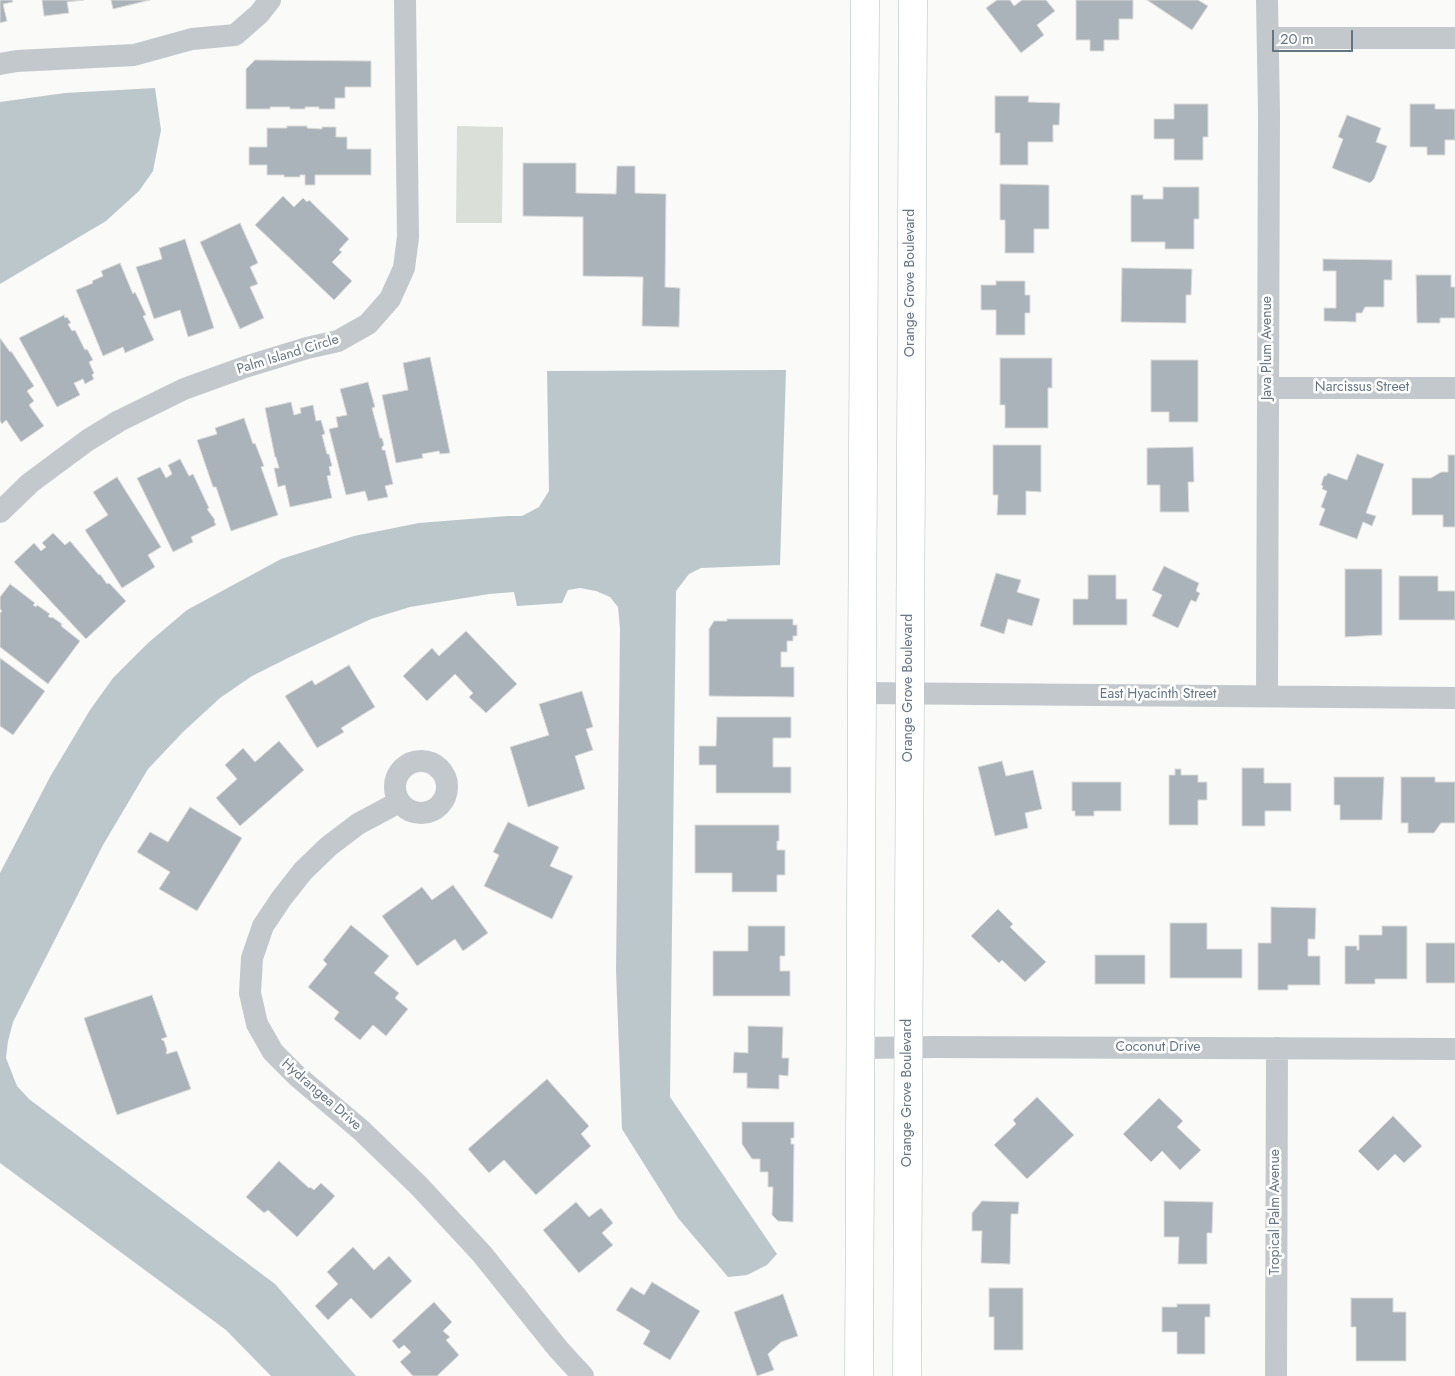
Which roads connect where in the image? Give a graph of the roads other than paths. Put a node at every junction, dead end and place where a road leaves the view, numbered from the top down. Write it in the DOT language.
graph roads {
  1 [pos="270,0"];
  2 [pos="405,0"];
  3 [pos="865,0"];
  4 [pos="913,0"];
  5 [pos="1267,0"];
  6 [pos="1268,38"];
  7 [pos="1455,38"];
  8 [pos="0,64"];
  9 [pos="1268,388"];
  10 [pos="1455,388"];
  11 [pos="0,512"];
  12 [pos="862,693"];
  13 [pos="909,694"];
  14 [pos="1267,695"];
  15 [pos="1455,698"];
  16 [pos="400,802"];
  17 [pos="908,1047"];
  18 [pos="860,1048"];
  19 [pos="1277,1048"];
  20 [pos="1455,1049"];
  21 [pos="583,1376"];
  22 [pos="859,1376"];
  23 [pos="907,1376"];
  24 [pos="1276,1376"];
  1 -- 8 [label="street"];
  2 -- 11 [label="street, Palm Island Circle"];
  3 -- 12 [label="street"];
  4 -- 13 [label="street, Orange Grove Boulevard"];
  5 -- 6 [label="street, Java Plum Avenue"];
  6 -- 7 [label="street"];
  6 -- 9 [label="street, Java Plum Avenue"];
  9 -- 10 [label="street, Narcissus Street"];
  9 -- 14 [label="street, Java Plum Avenue"];
  12 -- 13 [label="street, East Hyacinth Street"];
  12 -- 18 [label="street"];
  13 -- 14 [label="street, East Hyacinth Street"];
  13 -- 17 [label="street, Orange Grove Boulevard"];
  14 -- 15 [label="street, East Hyacinth Street"];
  16 -- 21 [label="street, Hydrangea Drive"];
  17 -- 18 [label="street, Coconut Drive"];
  17 -- 19 [label="street, Coconut Drive"];
  17 -- 23 [label="street, Orange Grove Boulevard"];
  18 -- 22 [label="street"];
  19 -- 20 [label="street, Coconut Drive"];
  19 -- 24 [label="street, Tropical Palm Avenue"];
}
